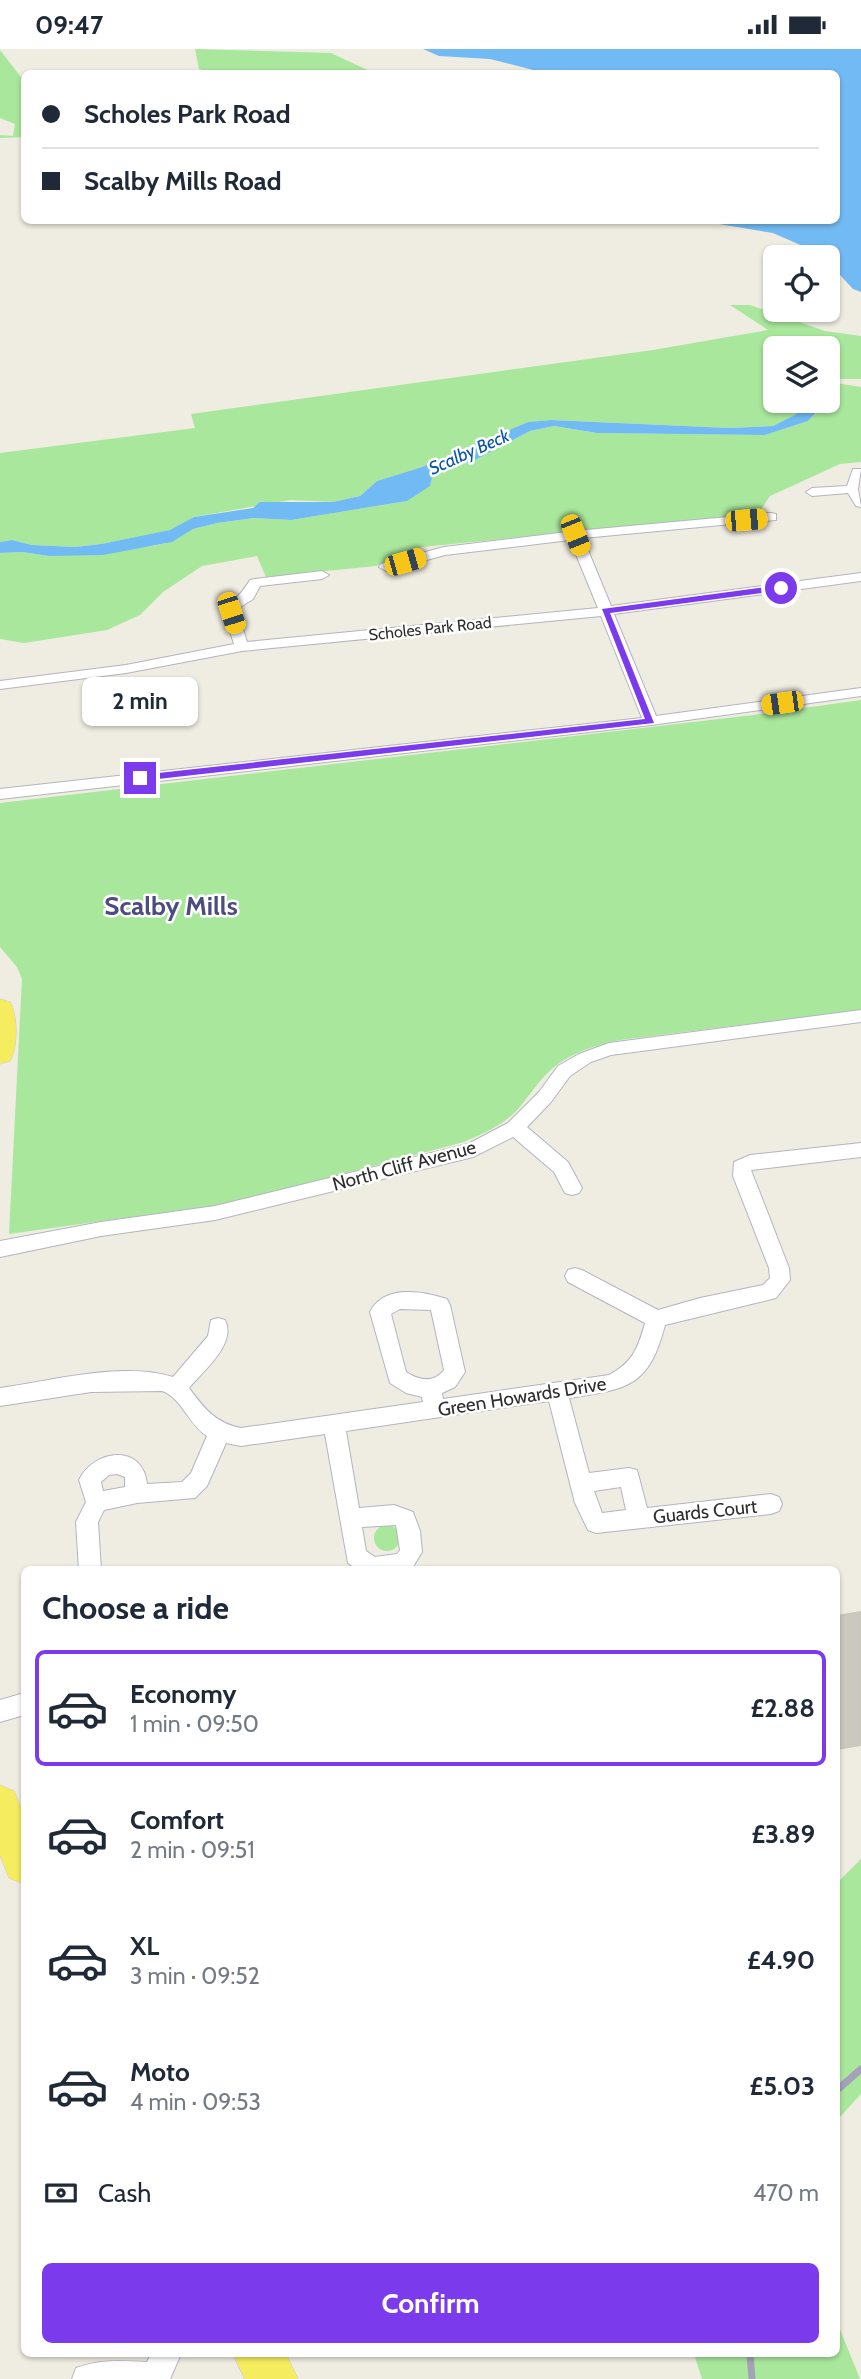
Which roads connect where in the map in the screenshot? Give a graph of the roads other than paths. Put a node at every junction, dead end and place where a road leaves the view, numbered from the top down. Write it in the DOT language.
graph roads {
  1 [pos="857,473"];
  2 [pos="852,489"];
  3 [pos="812,492"];
  4 [pos="861,503"];
  5 [pos="771,517"];
  6 [pos="575,535"];
  7 [pos="386,567"];
  8 [pos="322,575"];
  9 [pos="861,577"];
  10 [pos="605,611"];
  11 [pos="242,647"];
  12 [pos="0,685"];
  13 [pos="861,692"];
  14 [pos="650,721"];
  15 [pos="0,795"];
  16 [pos="0,1009"];
  17 [pos="861,1016"];
  18 [pos="0,1054"];
  19 [pos="515,1128"];
  20 [pos="861,1150"];
  21 [pos="572,1188"];
  22 [pos="0,1249"];
  23 [pos="575,1276"];
  24 [pos="656,1319"];
  25 [pos="218,1326"];
  26 [pos="176,1388"];
  27 [pos="557,1390"];
  28 [pos="0,1397"];
  29 [pos="433,1400"];
  30 [pos="334,1425"];
  31 [pos="219,1434"];
  32 [pos="582,1483"];
  33 [pos="137,1494"];
  34 [pos="97,1501"];
  35 [pos="771,1504"];
  36 [pos="351,1518"];
  37 [pos="639,1518"];
  38 [pos="90,1566"];
  39 [pos="21,1705"];
  40 [pos="0,1711"];
  41 [pos="0,1805"];
  42 [pos="21,1856"];
  43 [pos="259,2357"];
  44 [pos="158,2370"];
  45 [pos="87,2379"];
  46 [pos="274,2379"];
  1 -- 2 [label="street"];
  2 -- 3 [label="street"];
  2 -- 4 [label="street"];
  5 -- 6 [label="street"];
  6 -- 7 [label="street"];
  6 -- 10 [label="street"];
  8 -- 11 [label="street"];
  9 -- 10 [label="street, Scholes Park Road"];
  10 -- 11 [label="street, Scholes Park Road"];
  10 -- 14 [label="street"];
  11 -- 12 [label="street, Scholes Park Road"];
  13 -- 14 [label="street"];
  14 -- 15 [label="street"];
  16 -- 18 [label="main road"];
  17 -- 19 [label="street, North Cliff Avenue"];
  19 -- 21 [label="street"];
  19 -- 22 [label="street, North Cliff Avenue"];
  20 -- 24 [label="street"];
  23 -- 24 [label="street"];
  24 -- 27 [label="street, Green Howards Drive"];
  25 -- 26 [label="street"];
  26 -- 28 [label="street"];
  26 -- 31 [label="street"];
  27 -- 29 [label="street, Green Howards Drive"];
  27 -- 32 [label="street, Guards Court"];
  29 -- 29 [label="street"];
  29 -- 30 [label="street, Green Howards Drive"];
  30 -- 31 [label="street, Green Howards Drive"];
  30 -- 36 [label="street"];
  31 -- 33 [label="street"];
  32 -- 37 [label="street, Guards Court"];
  32 -- 37 [label="street, Guards Court"];
  33 -- 34 [label="street"];
  33 -- 34 [label="street"];
  34 -- 38 [label="street"];
  35 -- 37 [label="street, Guards Court"];
  39 -- 40 [label="street"];
  41 -- 42 [label="main road"];
  43 -- 46 [label="main road"];
  44 -- 45 [label="street"];
}
